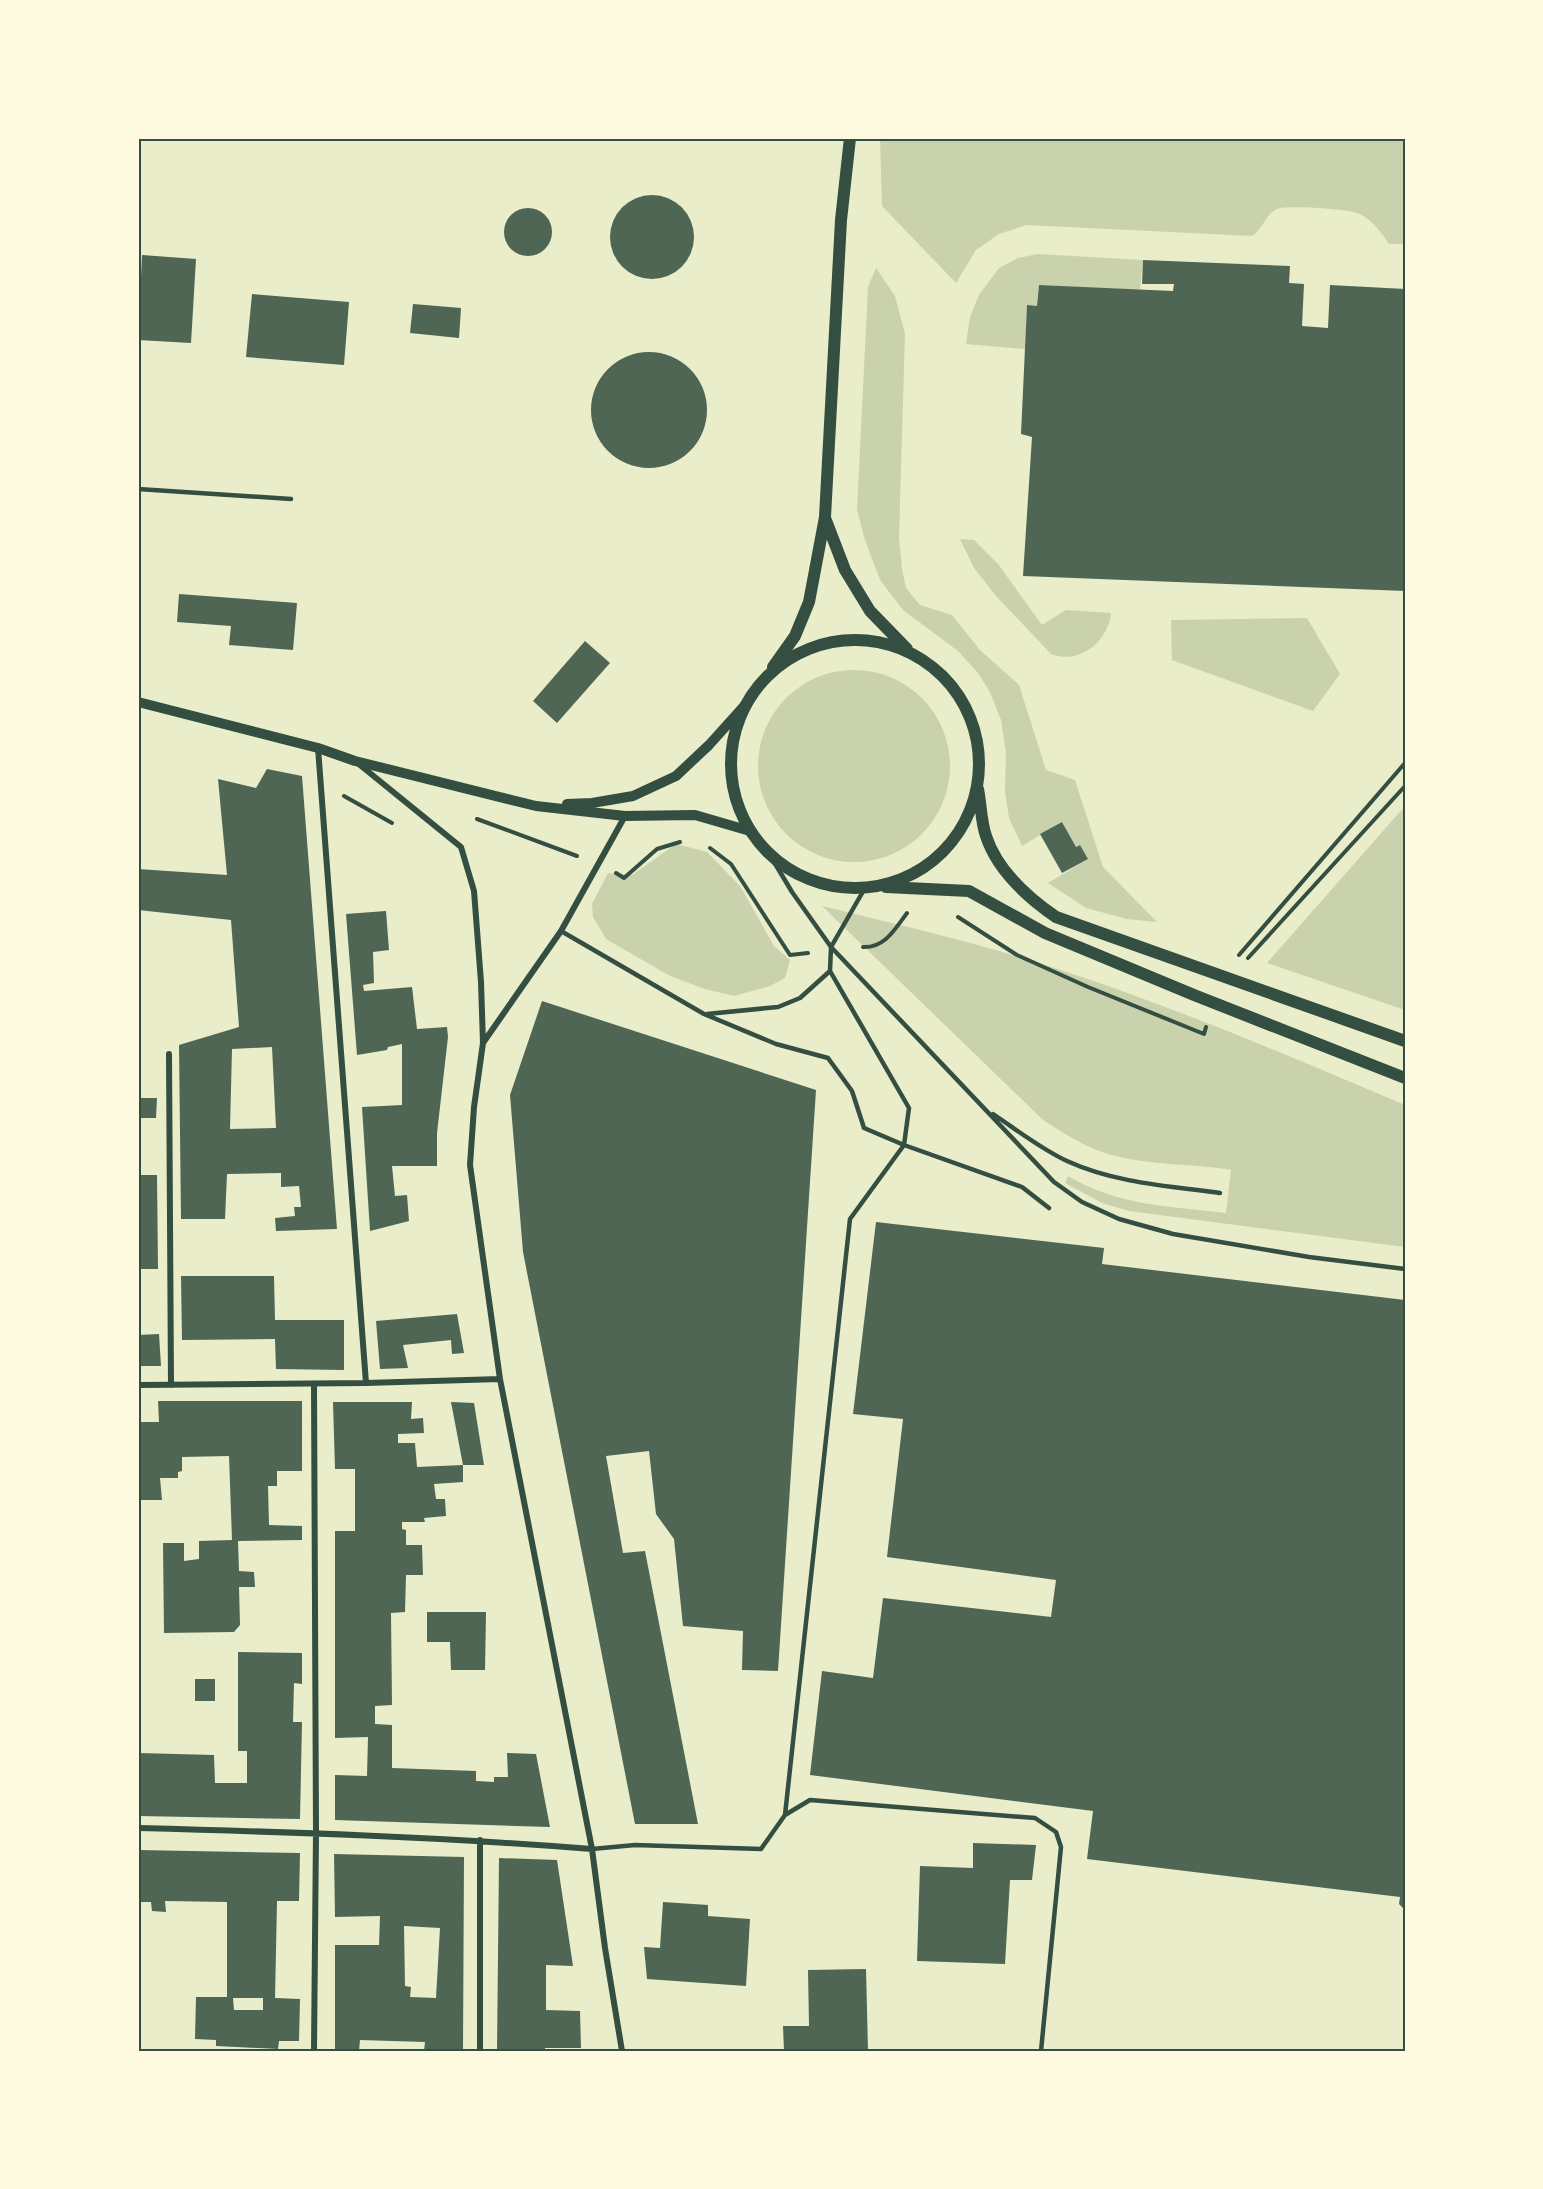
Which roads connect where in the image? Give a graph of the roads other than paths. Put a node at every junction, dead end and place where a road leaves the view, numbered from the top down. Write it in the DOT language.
graph roads {
  1 [pos="850,138"];
  2 [pos="138,489"];
  3 [pos="291,499"];
  4 [pos="825,517"];
  5 [pos="908,650"];
  6 [pos="760,686"];
  7 [pos="138,700"];
  8 [pos="745,705"];
  9 [pos="318,748"];
  10 [pos="355,761"];
  11 [pos="978,788"];
  12 [pos="536,806"];
  13 [pos="625,816"];
  14 [pos="750,831"];
  15 [pos="771,857"];
  16 [pos="878,887"];
  17 [pos="865,888"];
  18 [pos="561,931"];
  19 [pos="831,947"];
  20 [pos="830,971"];
  21 [pos="704,1014"];
  22 [pos="1405,1041"];
  23 [pos="483,1043"];
  24 [pos="169,1054"];
  25 [pos="1405,1078"];
  26 [pos="986,1109"];
  27 [pos="904,1145"];
  28 [pos="1220,1193"];
  29 [pos="1049,1208"];
  30 [pos="1405,1269"];
  31 [pos="500,1378"];
  32 [pos="366,1383"];
  33 [pos="171,1384"];
  34 [pos="314,1384"];
  35 [pos="138,1385"];
  36 [pos="785,1815"];
  37 [pos="138,1828"];
  38 [pos="316,1832"];
  39 [pos="480,1840"];
  40 [pos="592,1849"];
  41 [pos="314,2051"];
  42 [pos="480,2051"];
  43 [pos="622,2051"];
  44 [pos="1041,2051"];
  1 -- 4 [label="main road"];
  2 -- 3 [label="lane"];
  4 -- 5 [label="main road"];
  4 -- 6 [label="main road"];
  5 -- 6 [label="main road"];
  5 -- 11 [label="main road"];
  6 -- 8 [label="main road"];
  7 -- 9 [label="street"];
  8 -- 12 [label="street"];
  8 -- 14 [label="main road"];
  9 -- 10 [label="street"];
  9 -- 32 [label="street"];
  10 -- 12 [label="street"];
  10 -- 23 [label="street"];
  11 -- 16 [label="main road"];
  11 -- 22 [label="main road"];
  12 -- 13 [label="street"];
  13 -- 14 [label="street"];
  13 -- 18 [label="street"];
  14 -- 15 [label="main road"];
  15 -- 17 [label="main road"];
  15 -- 19 [label="lane"];
  16 -- 17 [label="main road"];
  16 -- 25 [label="main road"];
  17 -- 19 [label="lane"];
  18 -- 21 [label="lane"];
  18 -- 23 [label="street"];
  19 -- 20 [label="lane"];
  19 -- 26 [label="lane"];
  20 -- 21 [label="lane"];
  20 -- 27 [label="lane"];
  21 -- 27 [label="lane"];
  23 -- 31 [label="street"];
  24 -- 33 [label="street"];
  26 -- 28 [label="lane"];
  26 -- 30 [label="lane"];
  27 -- 29 [label="lane"];
  27 -- 36 [label="lane"];
  31 -- 32 [label="street"];
  31 -- 40 [label="street"];
  32 -- 34 [label="street"];
  33 -- 34 [label="street"];
  33 -- 35 [label="street"];
  34 -- 38 [label="street"];
  36 -- 40 [label="lane"];
  36 -- 44 [label="lane"];
  37 -- 38 [label="street"];
  38 -- 39 [label="street"];
  38 -- 41 [label="street"];
  39 -- 40 [label="street"];
  39 -- 42 [label="street"];
  40 -- 43 [label="street"];
}
